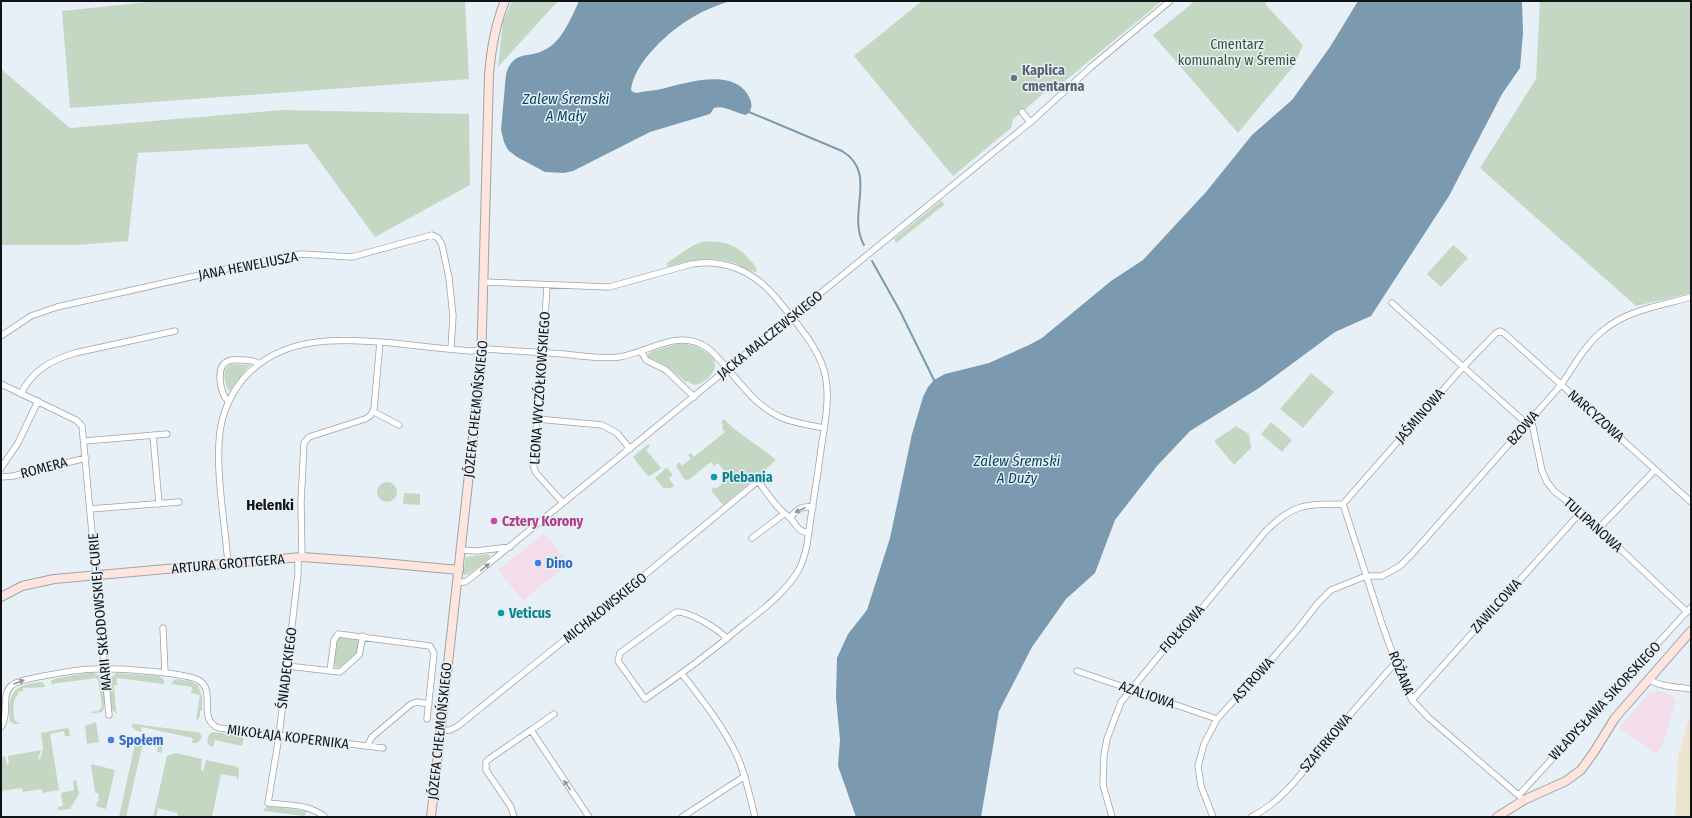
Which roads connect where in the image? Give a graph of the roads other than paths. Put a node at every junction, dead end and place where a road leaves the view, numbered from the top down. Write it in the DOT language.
graph roads {
  1 [pos="505,1"];
  2 [pos="1170,1"];
  3 [pos="1022,112"];
  4 [pos="1030,122"];
  5 [pos="484,282"];
  6 [pos="547,285"];
  7 [pos="1691,297"];
  8 [pos="1392,303"];
  9 [pos="792,317"];
  10 [pos="175,331"];
  11 [pos="1500,331"];
  12 [pos="1,336"];
  13 [pos="380,342"];
  14 [pos="451,349"];
  15 [pos="482,350"];
  16 [pos="641,351"];
  17 [pos="543,353"];
  18 [pos="259,364"];
  19 [pos="1463,367"];
  20 [pos="727,369"];
  21 [pos="1,384"];
  22 [pos="1561,385"];
  23 [pos="21,394"];
  24 [pos="694,397"];
  25 [pos="38,401"];
  26 [pos="228,401"];
  27 [pos="374,412"];
  28 [pos="1531,418"];
  29 [pos="537,419"];
  30 [pos="1527,424"];
  31 [pos="399,425"];
  32 [pos="824,428"];
  33 [pos="167,434"];
  34 [pos="153,436"];
  35 [pos="85,441"];
  36 [pos="630,449"];
  37 [pos="86,458"];
  38 [pos="1,468"];
  39 [pos="1655,470"];
  40 [pos="764,476"];
  41 [pos="1,477"];
  42 [pos="758,481"];
  43 [pos="179,502"];
  44 [pos="1691,502"];
  45 [pos="563,503"];
  46 [pos="159,504"];
  47 [pos="1343,504"];
  48 [pos="812,508"];
  49 [pos="90,509"];
  50 [pos="1580,512"];
  51 [pos="784,514"];
  52 [pos="791,518"];
  53 [pos="1598,529"];
  54 [pos="809,533"];
  55 [pos="752,538"];
  56 [pos="510,547"];
  57 [pos="461,550"];
  58 [pos="300,558"];
  59 [pos="228,564"];
  60 [pos="459,570"];
  61 [pos="96,575"];
  62 [pos="1366,576"];
  63 [pos="458,582"];
  64 [pos="1,597"];
  65 [pos="1689,610"];
  66 [pos="164,628"];
  67 [pos="1691,631"];
  68 [pos="363,636"];
  69 [pos="727,639"];
  70 [pos="1396,662"];
  71 [pos="287,666"];
  72 [pos="105,669"];
  73 [pos="330,671"];
  74 [pos="1077,671"];
  75 [pos="165,673"];
  76 [pos="682,674"];
  77 [pos="1649,679"];
  78 [pos="1131,689"];
  79 [pos="1691,689"];
  80 [pos="1412,700"];
  81 [pos="429,704"];
  82 [pos="554,714"];
  83 [pos="109,715"];
  84 [pos="427,719"];
  85 [pos="1217,719"];
  86 [pos="1,727"];
  87 [pos="531,730"];
  88 [pos="440,731"];
  89 [pos="279,736"];
  90 [pos="367,746"];
  91 [pos="384,748"];
  92 [pos="744,776"];
  93 [pos="1521,798"];
  94 [pos="325,817"];
  95 [pos="430,817"];
  96 [pos="514,817"];
  97 [pos="589,817"];
  98 [pos="682,817"];
  99 [pos="755,817"];
  100 [pos="1112,817"];
  101 [pos="1213,817"];
  102 [pos="1251,817"];
  103 [pos="1497,817"];
  1 -- 5 [label="street, JÓZEFA CHEŁMOŃSKIEGO"];
  2 -- 4 [label="street, JACKA MALCZEWSKIEGO"];
  3 -- 4 [label="street"];
  4 -- 9 [label="street, JACKA MALCZEWSKIEGO"];
  5 -- 6 [label="street"];
  5 -- 15 [label="street, JÓZEFA CHEŁMOŃSKIEGO"];
  6 -- 9 [label="street"];
  6 -- 17 [label="street, LEONA WYCZÓŁKOWSKIEGO"];
  7 -- 22 [label="street, BZOWA"];
  8 -- 19 [label="street"];
  9 -- 20 [label="street, JACKA MALCZEWSKIEGO"];
  9 -- 32 [label="street"];
  10 -- 23 [label="street"];
  11 -- 19 [label="street, JAŚMINOWA"];
  11 -- 22 [label="street, NARCYZOWA"];
  12 -- 14 [label="street, JANA HEWELIUSZA"];
  13 -- 14 [label="street"];
  13 -- 18 [label="street"];
  13 -- 27 [label="street"];
  14 -- 15 [label="street"];
  15 -- 17 [label="street"];
  15 -- 57 [label="street, JÓZEFA CHEŁMOŃSKIEGO"];
  16 -- 17 [label="street"];
  16 -- 20 [label="street"];
  16 -- 24 [label="street"];
  17 -- 29 [label="street, LEONA WYCZÓŁKOWSKIEGO"];
  18 -- 26 [label="street"];
  18 -- 26 [label="street"];
  19 -- 30 [label="street"];
  19 -- 47 [label="street, JAŚMINOWA"];
  20 -- 24 [label="street, JACKA MALCZEWSKIEGO"];
  20 -- 32 [label="street"];
  21 -- 23 [label="street, MARII SKŁODOWSKIEJ-CURIE"];
  22 -- 28 [label="street, BZOWA"];
  22 -- 39 [label="street, NARCYZOWA"];
  23 -- 25 [label="street, MARII SKŁODOWSKIEJ-CURIE"];
  24 -- 36 [label="street, JACKA MALCZEWSKIEGO"];
  25 -- 35 [label="street, MARII SKŁODOWSKIEJ-CURIE"];
  25 -- 38 [label="street"];
  26 -- 59 [label="street"];
  27 -- 31 [label="street"];
  27 -- 58 [label="street, ŚNIADECKIEGO"];
  28 -- 30 [label="street, BZOWA"];
  28 -- 50 [label="street, TULIPANOWA"];
  29 -- 36 [label="street"];
  29 -- 45 [label="street, LEONA WYCZÓŁKOWSKIEGO"];
  30 -- 62 [label="street, BZOWA"];
  32 -- 48 [label="street"];
  33 -- 34 [label="street"];
  34 -- 35 [label="street"];
  34 -- 46 [label="street"];
  35 -- 37 [label="street, MARII SKŁODOWSKIEJ-CURIE"];
  36 -- 45 [label="street, JACKA MALCZEWSKIEGO"];
  37 -- 41 [label="street, ROMERA"];
  37 -- 49 [label="street, MARII SKŁODOWSKIEJ-CURIE"];
  39 -- 44 [label="street, NARCYZOWA"];
  39 -- 53 [label="street"];
  40 -- 42 [label="street, MICHAŁOWSKIEGO"];
  42 -- 51 [label="street"];
  42 -- 88 [label="street, MICHAŁOWSKIEGO"];
  43 -- 46 [label="street"];
  45 -- 56 [label="street, JACKA MALCZEWSKIEGO"];
  46 -- 49 [label="street"];
  47 -- 62 [label="street, RÓŻANA"];
  47 -- 78 [label="street, FIOŁKOWA"];
  48 -- 52 [label="street, one-way"];
  48 -- 54 [label="street"];
  49 -- 61 [label="street, MARII SKŁODOWSKIEJ-CURIE"];
  50 -- 53 [label="street, TULIPANOWA"];
  50 -- 80 [label="street, ZAWILCOWA"];
  51 -- 52 [label="street"];
  51 -- 55 [label="street"];
  52 -- 54 [label="street"];
  53 -- 65 [label="street, TULIPANOWA"];
  54 -- 69 [label="street"];
  56 -- 57 [label="street"];
  63 -- 56 [label="street, JACKA MALCZEWSKIEGO, one-way"];
  57 -- 60 [label="street, JÓZEFA CHEŁMOŃSKIEGO"];
  58 -- 59 [label="street, ARTURA GROTTGERA"];
  58 -- 60 [label="street, ARTURA GROTTGERA"];
  58 -- 71 [label="street, ŚNIADECKIEGO"];
  59 -- 61 [label="street, ARTURA GROTTGERA"];
  60 -- 63 [label="street, JÓZEFA CHEŁMOŃSKIEGO"];
  61 -- 64 [label="street, ARTURA GROTTGERA"];
  61 -- 72 [label="street, MARII SKŁODOWSKIEJ-CURIE"];
  62 -- 70 [label="street, RÓŻANA"];
  62 -- 85 [label="street, ASTROWA"];
  63 -- 88 [label="street, JÓZEFA CHEŁMOŃSKIEGO"];
  65 -- 93 [label="street, WŁADYSŁAWA SIKORSKIEGO"];
  66 -- 75 [label="street"];
  67 -- 77 [label="street, WŁADYSŁAWA SIKORSKIEGO"];
  68 -- 73 [label="street"];
  68 -- 73 [label="street"];
  68 -- 81 [label="street"];
  69 -- 76 [label="street"];
  69 -- 76 [label="street"];
  70 -- 80 [label="street, RÓŻANA"];
  70 -- 102 [label="street, SZAFIRKOWA"];
  71 -- 73 [label="street"];
  71 -- 89 [label="street, ŚNIADECKIEGO"];
  72 -- 75 [label="street, MIKOŁAJA KOPERNIKA"];
  72 -- 83 [label="street, MARII SKŁODOWSKIEJ-CURIE"];
  86 -- 72 [label="street, MIKOŁAJA KOPERNIKA, one-way"];
  74 -- 78 [label="street, AZALIOWA"];
  75 -- 89 [label="street, MIKOŁAJA KOPERNIKA"];
  76 -- 92 [label="street"];
  77 -- 79 [label="street"];
  77 -- 93 [label="street, WŁADYSŁAWA SIKORSKIEGO"];
  78 -- 85 [label="street, AZALIOWA"];
  78 -- 100 [label="street, FIOŁKOWA"];
  80 -- 93 [label="street, RÓŻANA"];
  81 -- 84 [label="street"];
  81 -- 90 [label="street"];
  82 -- 87 [label="street"];
  85 -- 101 [label="street, ASTROWA"];
  87 -- 96 [label="street"];
  97 -- 87 [label="street, one-way"];
  88 -- 95 [label="street, JÓZEFA CHEŁMOŃSKIEGO"];
  89 -- 90 [label="street, MIKOŁAJA KOPERNIKA"];
  89 -- 94 [label="street, ŚNIADECKIEGO"];
  90 -- 91 [label="street, MIKOŁAJA KOPERNIKA"];
  92 -- 98 [label="street"];
  92 -- 99 [label="street"];
  93 -- 103 [label="street, WŁADYSŁAWA SIKORSKIEGO"];
}
